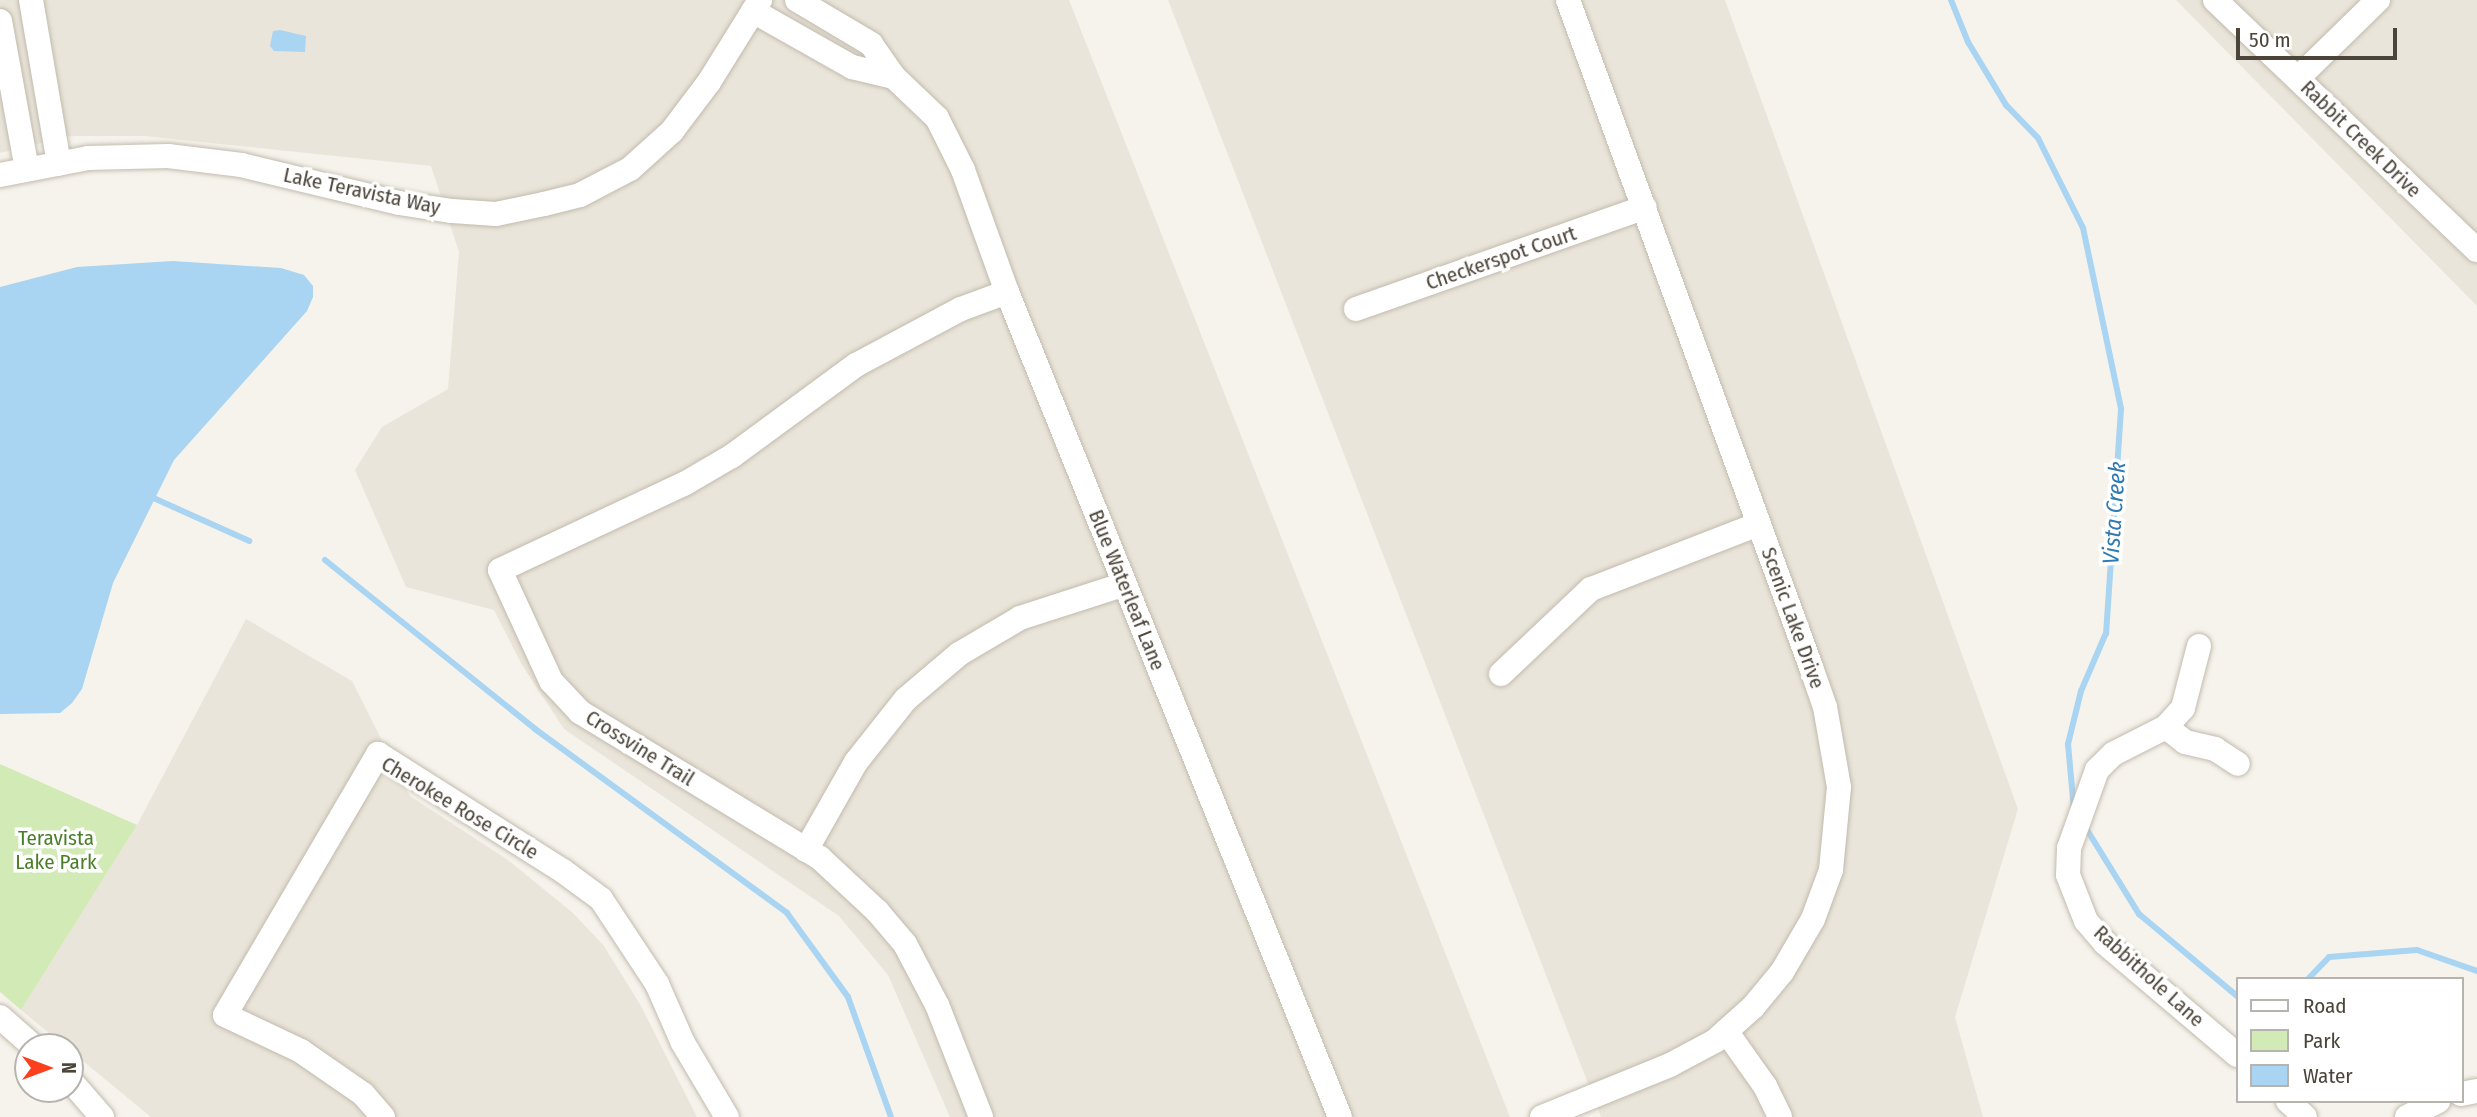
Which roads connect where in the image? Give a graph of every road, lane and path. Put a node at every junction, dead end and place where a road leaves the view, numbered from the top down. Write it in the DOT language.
graph roads {
  1 [pos="31,0"];
  2 [pos="797,0"];
  3 [pos="1568,0"];
  4 [pos="2215,0"];
  5 [pos="2378,0"];
  6 [pos="757,5"];
  7 [pos="0,22"];
  8 [pos="894,77"];
  9 [pos="2298,78"];
  10 [pos="59,164"];
  11 [pos="27,169"];
  12 [pos="0,175"];
  13 [pos="1645,207"];
  14 [pos="2477,250"];
  15 [pos="1007,292"];
  16 [pos="1356,309"];
  17 [pos="1759,524"];
  18 [pos="1125,584"];
  19 [pos="2199,646"];
  20 [pos="1501,674"];
  21 [pos="2166,727"];
  22 [pos="2238,764"];
  23 [pos="806,850"];
  24 [pos="0,1017"];
  25 [pos="1726,1031"];
  26 [pos="18,1033"];
  27 [pos="2236,1054"];
  28 [pos="84,1096"];
  29 [pos="2290,1103"];
  30 [pos="2434,1103"];
  31 [pos="102,1117"];
  32 [pos="383,1117"];
  33 [pos="727,1117"];
  34 [pos="981,1117"];
  35 [pos="1340,1117"];
  36 [pos="1542,1117"];
  37 [pos="1780,1117"];
  38 [pos="2305,1117"];
  39 [pos="2407,1117"];
  1 -- 10 [label="street"];
  2 -- 8 [label="street, Blue Waterleaf Lane"];
  3 -- 13 [label="street, Scenic Lake Drive"];
  4 -- 9 [label="street, Rabbit Creek Drive"];
  5 -- 9 [label="street"];
  6 -- 8 [label="street"];
  6 -- 10 [label="street, Lake Teravista Way"];
  7 -- 11 [label="street"];
  8 -- 15 [label="street, Blue Waterleaf Lane"];
  9 -- 14 [label="street, Rabbit Creek Drive"];
  10 -- 11 [label="street, Lake Teravista Way"];
  11 -- 12 [label="street, Lake Teravista Way"];
  13 -- 16 [label="street, Checkerspot Court"];
  13 -- 17 [label="street, Scenic Lake Drive"];
  15 -- 18 [label="street, Blue Waterleaf Lane"];
  15 -- 23 [label="street, Crossvine Trail"];
  17 -- 20 [label="street"];
  17 -- 25 [label="street, Scenic Lake Drive"];
  18 -- 23 [label="street"];
  18 -- 35 [label="street, Blue Waterleaf Lane"];
  19 -- 21 [label="street"];
  21 -- 22 [label="street"];
  21 -- 27 [label="street, Rabbithole Lane"];
  23 -- 34 [label="street, Crossvine Trail"];
  24 -- 26 [label="street"];
  25 -- 36 [label="street, Scenic Lake Drive"];
  25 -- 37 [label="street"];
  28 -- 31 [label="street"];
  29 -- 38 [label="street"];
  30 -- 39 [label="street"];
  32 -- 33 [label="street, Cherokee Rose Circle"];
}
